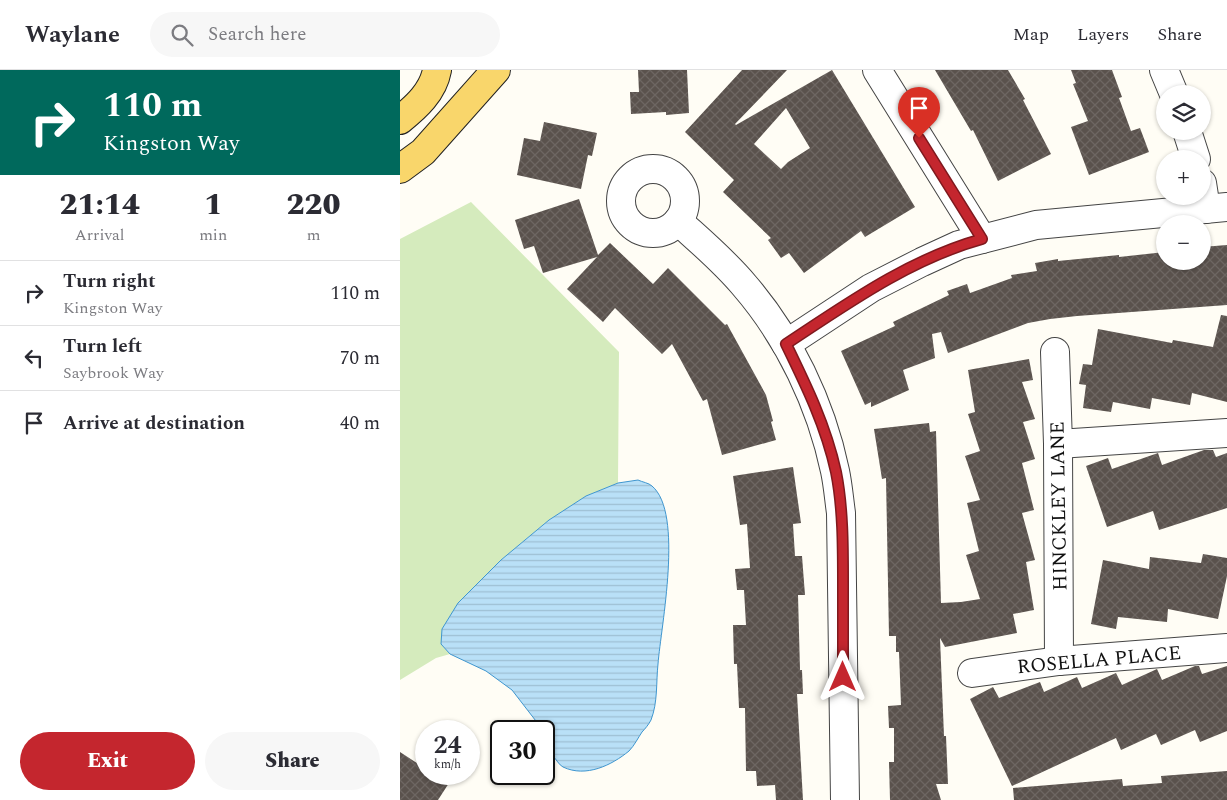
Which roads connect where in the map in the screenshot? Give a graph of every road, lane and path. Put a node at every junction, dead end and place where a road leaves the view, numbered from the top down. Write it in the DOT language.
graph roads {
  1 [pos="437,70"];
  2 [pos="496,70"];
  3 [pos="877,70"];
  4 [pos="1164,70"];
  5 [pos="1170,85"];
  6 [pos="400,120"];
  7 [pos="400,169"];
  8 [pos="1212,199"];
  9 [pos="678,221"];
  10 [pos="982,239"];
  11 [pos="786,344"];
  12 [pos="1055,352"];
  13 [pos="1227,433"];
  14 [pos="1058,444"];
  15 [pos="1227,648"];
  16 [pos="1059,661"];
  17 [pos="972,673"];
  18 [pos="844,800"];
  1 -- 6 [label="main road"];
  2 -- 7 [label="main road"];
  3 -- 10 [label="street"];
  4 -- 5 [label="street"];
  8 -- 10 [label="street"];
  9 -- 11 [label="street"];
  10 -- 11 [label="street"];
  11 -- 18 [label="street"];
  12 -- 14 [label="street, HINCKLEY LANE"];
  13 -- 14 [label="street"];
  14 -- 16 [label="street, HINCKLEY LANE"];
  15 -- 16 [label="street, ROSELLA PLACE"];
  16 -- 17 [label="street, ROSELLA PLACE"];
}
